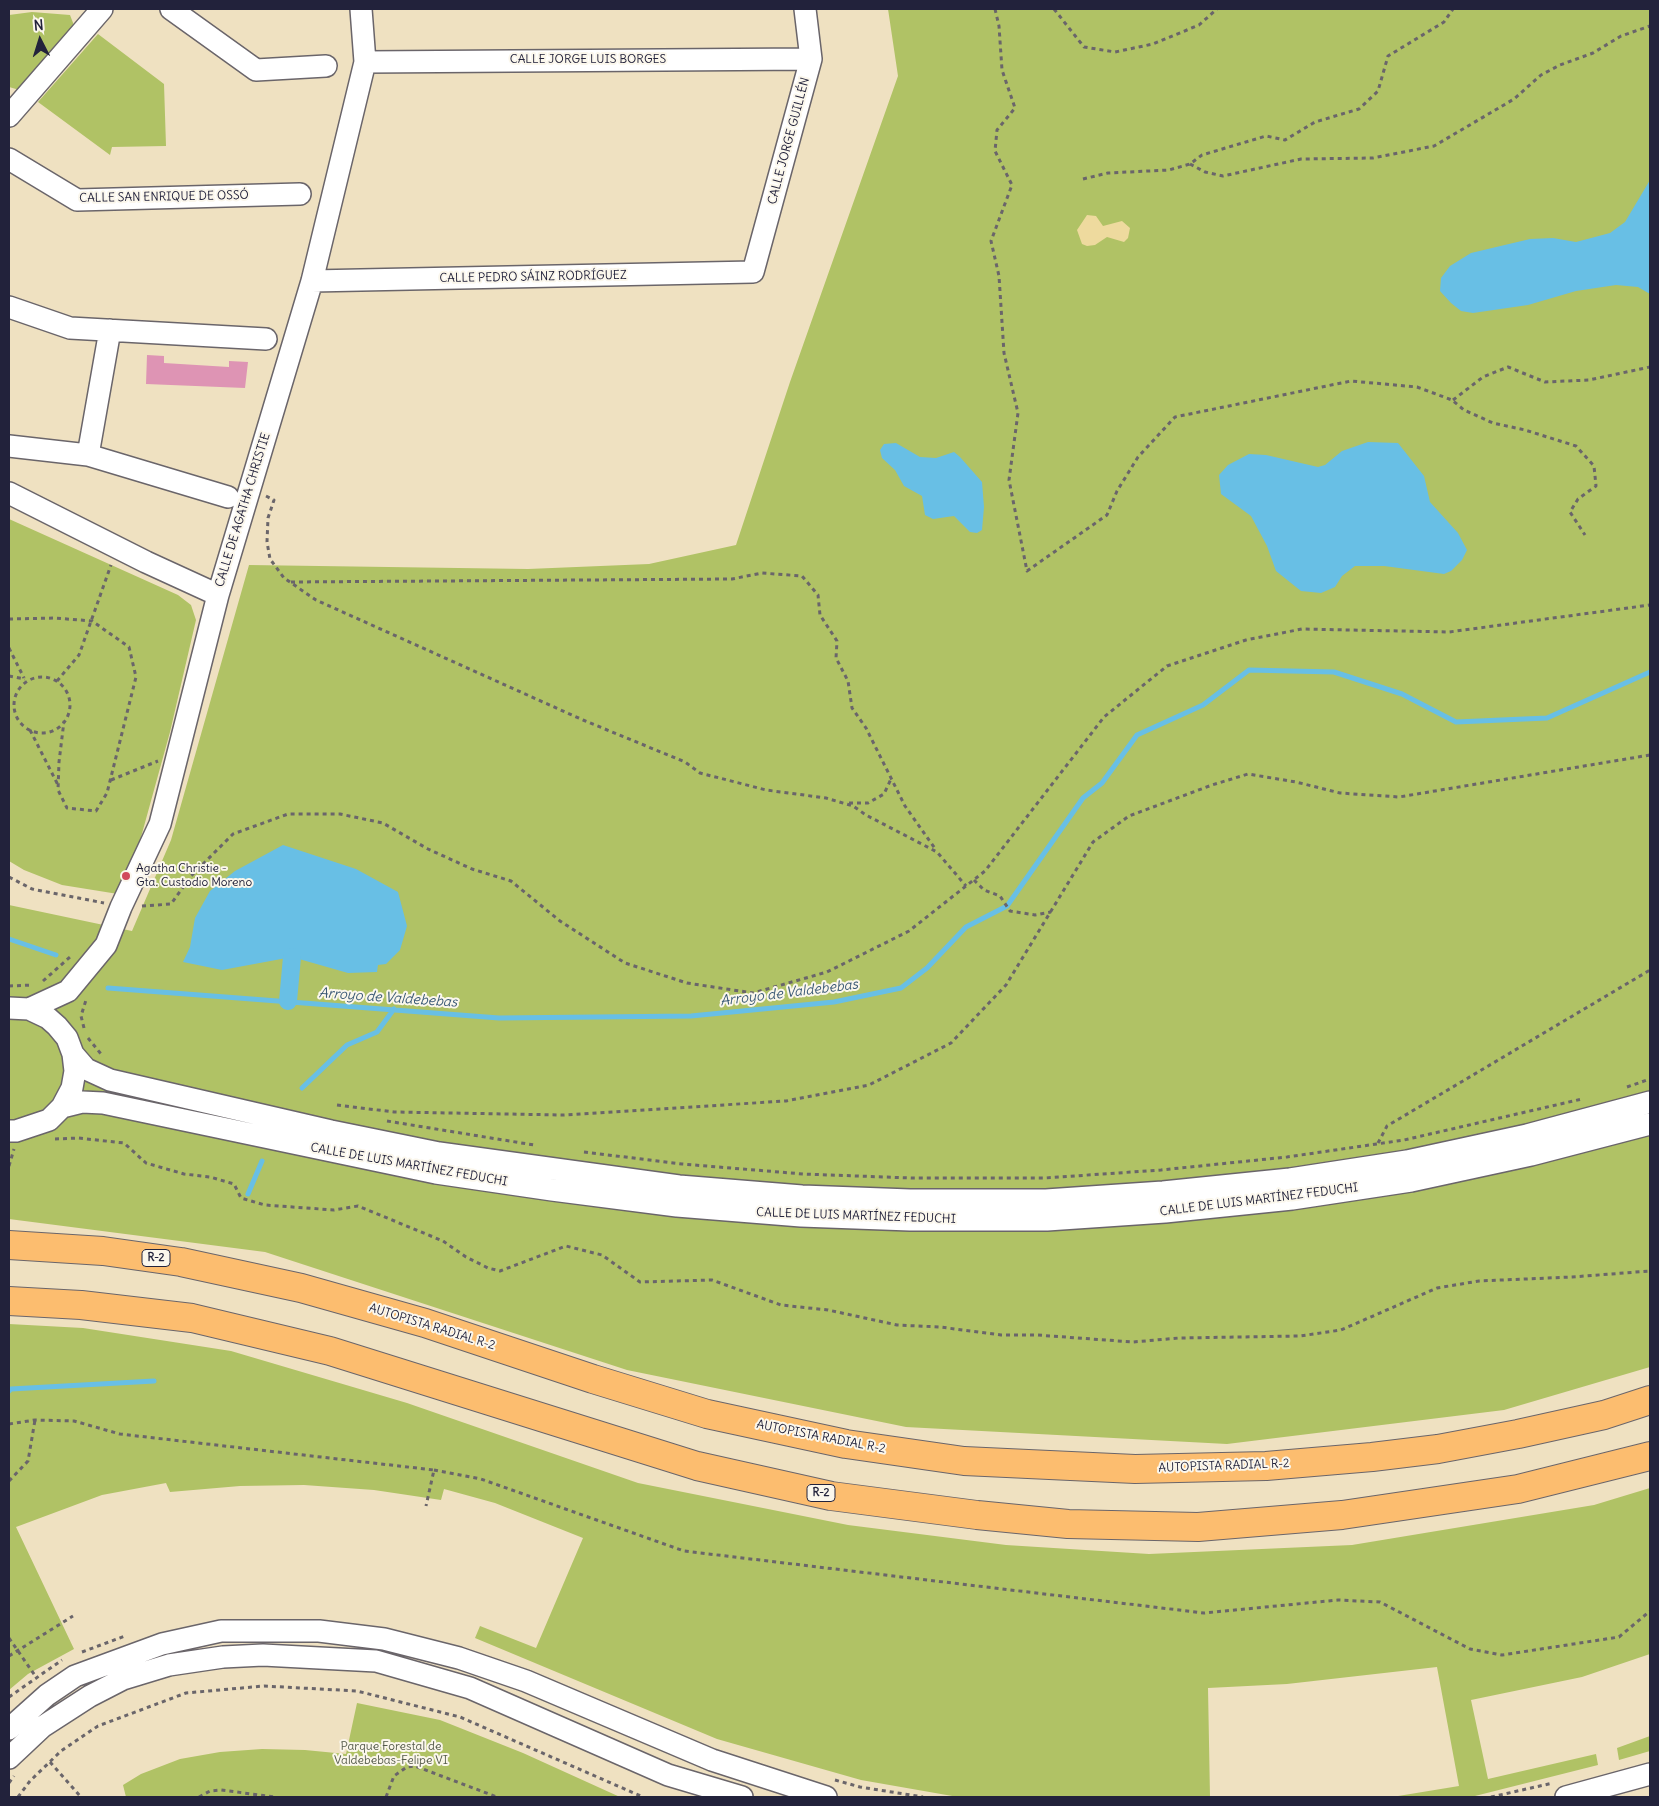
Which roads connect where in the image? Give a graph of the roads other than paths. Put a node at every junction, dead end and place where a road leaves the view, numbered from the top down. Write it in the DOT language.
graph roads {
  1 [pos="102,9"];
  2 [pos="171,9"];
  3 [pos="361,9"];
  4 [pos="805,9"];
  5 [pos="811,59"];
  6 [pos="365,62"];
  7 [pos="326,66"];
  8 [pos="9,116"];
  9 [pos="9,159"];
  10 [pos="300,194"];
  11 [pos="753,272"];
  12 [pos="312,281"];
  13 [pos="9,307"];
  14 [pos="110,330"];
  15 [pos="266,338"];
  16 [pos="9,446"];
  17 [pos="88,454"];
  18 [pos="9,493"];
  19 [pos="228,497"];
  20 [pos="218,594"];
  21 [pos="77,994"];
  22 [pos="19,1009"];
  23 [pos="70,1046"];
  24 [pos="1650,1102"];
  25 [pos="62,1107"];
  26 [pos="1650,1124"];
  27 [pos="9,1131"];
  28 [pos="9,1245"];
  29 [pos="9,1301"];
  30 [pos="1650,1400"];
  31 [pos="1650,1456"];
  32 [pos="9,1729"];
  33 [pos="14,1764"];
  34 [pos="1650,1774"];
  35 [pos="742,1797"];
  36 [pos="826,1797"];
  37 [pos="1566,1797"];
  1 -- 8 [label="street"];
  2 -- 7 [label="street"];
  3 -- 6 [label="street, CALLE DE AGATHA CHRISTIE"];
  4 -- 5 [label="street, CALLE JORGE GUILLÉN"];
  5 -- 6 [label="street, CALLE JORGE LUIS BORGES"];
  5 -- 11 [label="street, CALLE JORGE GUILLÉN"];
  6 -- 12 [label="street, CALLE DE AGATHA CHRISTIE"];
  9 -- 10 [label="street, CALLE SAN ENRIQUE DE OSSÓ"];
  11 -- 12 [label="street, CALLE PEDRO SÁINZ RODRÍGUEZ"];
  12 -- 20 [label="street, CALLE DE AGATHA CHRISTIE"];
  13 -- 14 [label="street"];
  14 -- 15 [label="street"];
  14 -- 17 [label="street"];
  16 -- 17 [label="street"];
  17 -- 19 [label="street"];
  18 -- 20 [label="street"];
  20 -- 21 [label="street, CALLE DE AGATHA CHRISTIE"];
  21 -- 22 [label="street, CALLE DE AGATHA CHRISTIE"];
  21 -- 23 [label="street, CALLE DE AGATHA CHRISTIE"];
  22 -- 23 [label="street, CALLE DE LUIS MARTÍNEZ FEDUCHI"];
  23 -- 24 [label="street, CALLE DE LUIS MARTÍNEZ FEDUCHI"];
  23 -- 25 [label="street, CALLE DE AGATHA CHRISTIE"];
  25 -- 26 [label="street, CALLE DE LUIS MARTÍNEZ FEDUCHI"];
  25 -- 27 [label="street"];
  28 -- 30 [label="highway, AUTOPISTA RADIAL R-2 / R-2"];
  29 -- 31 [label="highway, R-2"];
  32 -- 36 [label="street"];
  33 -- 35 [label="street"];
  34 -- 37 [label="street"];
}
